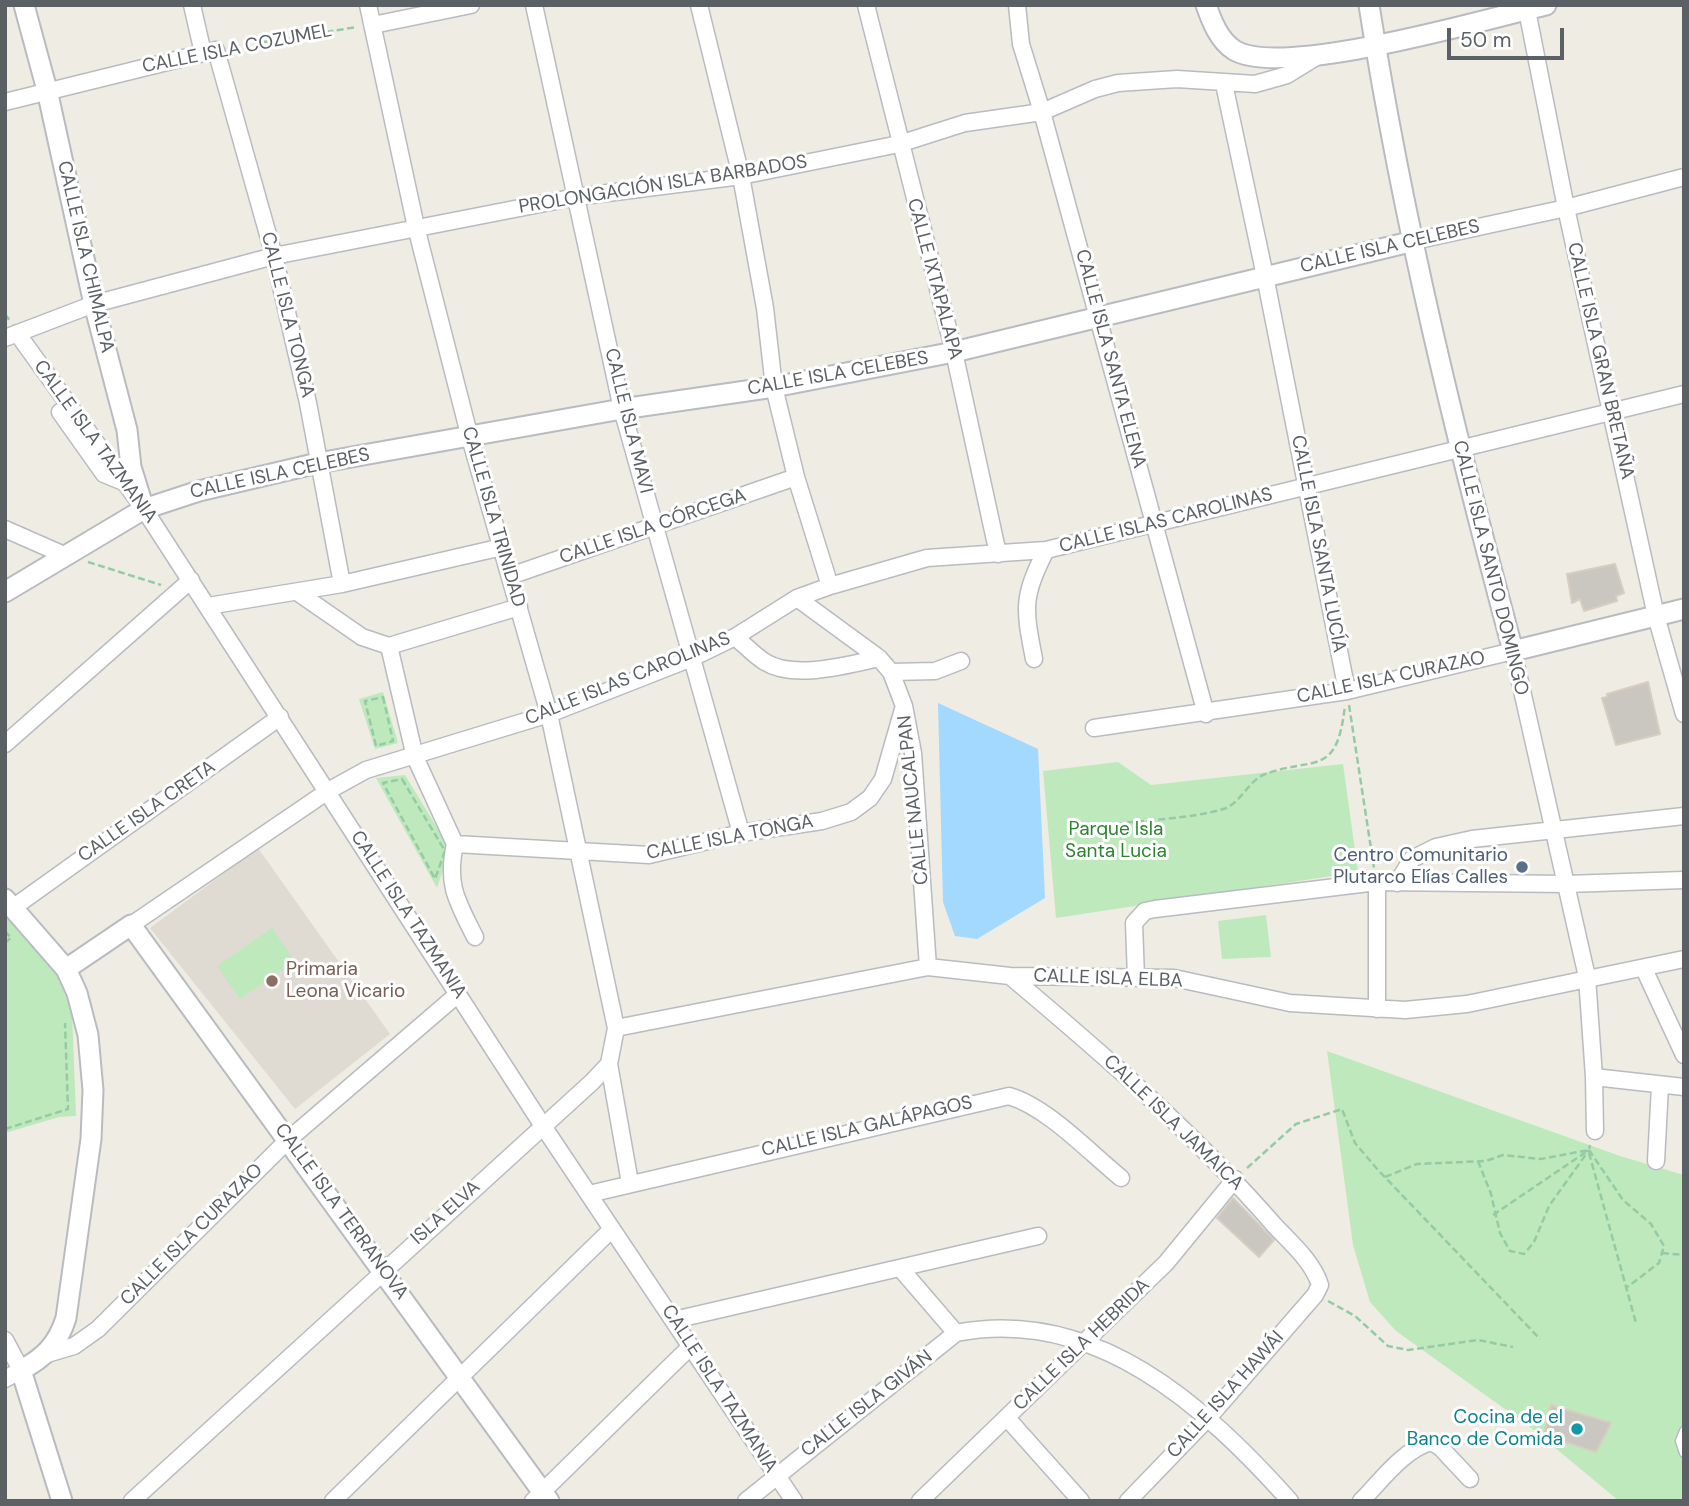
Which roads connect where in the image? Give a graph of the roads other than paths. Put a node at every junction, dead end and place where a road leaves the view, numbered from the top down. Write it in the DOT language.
graph roads {
  1 [pos="24,5"];
  2 [pos="192,5"];
  3 [pos="368,5"];
  4 [pos="471,5"];
  5 [pos="534,5"];
  6 [pos="699,5"];
  7 [pos="866,5"];
  8 [pos="1017,5"];
  9 [pos="1206,5"];
  10 [pos="1369,5"];
  11 [pos="1533,7"];
  12 [pos="373,25"];
  13 [pos="1376,45"];
  14 [pos="209,51"];
  15 [pos="1320,54"];
  16 [pos="1224,84"];
  17 [pos="47,90"];
  18 [pos="5,102"];
  19 [pos="1042,111"];
  20 [pos="899,144"];
  21 [pos="741,176"];
  22 [pos="1684,177"];
  23 [pos="576,197"];
  24 [pos="1566,208"];
  25 [pos="415,227"];
  26 [pos="1414,241"];
  27 [pos="274,256"];
  28 [pos="1265,276"];
  29 [pos="94,304"];
  30 [pos="1098,316"];
  31 [pos="11,335"];
  32 [pos="5,345"];
  33 [pos="954,352"];
  34 [pos="774,387"];
  35 [pos="1684,394"];
  36 [pos="622,409"];
  37 [pos="1613,413"];
  38 [pos="470,438"];
  39 [pos="1460,451"];
  40 [pos="318,463"];
  41 [pos="796,477"];
  42 [pos="125,483"];
  43 [pos="1307,487"];
  44 [pos="144,509"];
  45 [pos="1155,522"];
  46 [pos="654,525"];
  47 [pos="5,529"];
  48 [pos="502,547"];
  49 [pos="1046,550"];
  50 [pos="998,554"];
  51 [pos="64,555"];
  52 [pos="510,576"];
  53 [pos="191,580"];
  54 [pos="342,584"];
  55 [pos="830,586"];
  56 [pos="5,592"];
  57 [pos="298,592"];
  58 [pos="797,598"];
  59 [pos="208,607"];
  60 [pos="519,607"];
  61 [pos="1684,609"];
  62 [pos="1656,616"];
  63 [pos="735,637"];
  64 [pos="389,646"];
  65 [pos="1513,651"];
  66 [pos="692,658"];
  67 [pos="880,658"];
  68 [pos="1034,659"];
  69 [pos="961,661"];
  70 [pos="891,672"];
  71 [pos="1347,691"];
  72 [pos="904,706"];
  73 [pos="1206,713"];
  74 [pos="549,714"];
  75 [pos="1684,714"];
  76 [pos="280,718"];
  77 [pos="1094,728"];
  78 [pos="5,744"];
  79 [pos="415,757"];
  80 [pos="328,790"];
  81 [pos="1684,816"];
  82 [pos="1554,831"];
  83 [pos="741,833"];
  84 [pos="455,844"];
  85 [pos="580,850"];
  86 [pos="1684,880"];
  87 [pos="1377,883"];
  88 [pos="1397,883"];
  89 [pos="1567,884"];
  90 [pos="9,903"];
  91 [pos="131,925"];
  92 [pos="475,937"];
  93 [pos="1684,959"];
  94 [pos="928,967"];
  95 [pos="66,969"];
  96 [pos="1644,969"];
  97 [pos="1010,976"];
  98 [pos="1587,977"];
  99 [pos="1136,978"];
  100 [pos="458,993"];
  101 [pos="1377,1009"];
  102 [pos="616,1028"];
  103 [pos="1684,1055"];
  104 [pos="609,1064"];
  105 [pos="1594,1077"];
  106 [pos="1660,1086"];
  107 [pos="1684,1087"];
  108 [pos="543,1126"];
  109 [pos="1595,1131"];
  110 [pos="288,1140"];
  111 [pos="1656,1161"];
  112 [pos="1121,1178"];
  113 [pos="1234,1179"];
  114 [pos="630,1183"];
  115 [pos="589,1194"];
  116 [pos="612,1229"];
  117 [pos="1038,1236"];
  118 [pos="900,1268"];
  119 [pos="384,1269"];
  120 [pos="1318,1290"];
  121 [pos="674,1320"];
  122 [pos="956,1333"];
  123 [pos="5,1340"];
  124 [pos="1084,1343"];
  125 [pos="691,1346"];
  126 [pos="47,1354"];
  127 [pos="13,1375"];
  128 [pos="461,1378"];
  129 [pos="1209,1417"];
  130 [pos="1007,1418"];
  131 [pos="1684,1431"];
  132 [pos="1684,1453"];
  133 [pos="776,1476"];
  134 [pos="1470,1479"];
  135 [pos="541,1498"];
  136 [pos="62,1501"];
  137 [pos="132,1501"];
  138 [pos="333,1501"];
  139 [pos="746,1501"];
  140 [pos="794,1501"];
  141 [pos="920,1501"];
  142 [pos="1081,1501"];
  143 [pos="1128,1501"];
  144 [pos="1290,1501"];
  145 [pos="1361,1501"];
  1 -- 17 [label="street, CALLE ISLA CHIMALPA"];
  2 -- 14 [label="street, CALLE ISLA TONGA"];
  3 -- 12 [label="street, CALLE ISLA TRINIDAD"];
  4 -- 12 [label="street"];
  5 -- 23 [label="street, CALLE ISLA MAVI"];
  6 -- 21 [label="street"];
  7 -- 20 [label="street, CALLE IXTAPALAPA"];
  8 -- 19 [label="street, CALLE ISLA SANTA ELENA"];
  9 -- 15 [label="street"];
  10 -- 13 [label="street, CALLE ISLA SANTO DOMINGO"];
  11 -- 13 [label="street"];
  11 -- 24 [label="street, CALLE ISLA GRAN BRETAÑA"];
  12 -- 25 [label="street, CALLE ISLA TRINIDAD"];
  13 -- 15 [label="street"];
  13 -- 26 [label="street, CALLE ISLA SANTO DOMINGO"];
  14 -- 17 [label="street, CALLE ISLA COZUMEL"];
  14 -- 27 [label="street, CALLE ISLA TONGA"];
  15 -- 16 [label="street, PROLONGACIÓN ISLA BARBADOS"];
  16 -- 19 [label="street, PROLONGACIÓN ISLA BARBADOS"];
  16 -- 28 [label="street, CALLE ISLA SANTA LUCÍA"];
  17 -- 18 [label="street, CALLE ISLA COZUMEL"];
  17 -- 29 [label="street, CALLE ISLA CHIMALPA"];
  19 -- 20 [label="street, PROLONGACIÓN ISLA BARBADOS"];
  19 -- 30 [label="street, CALLE ISLA SANTA ELENA"];
  20 -- 21 [label="street, PROLONGACIÓN ISLA BARBADOS"];
  20 -- 33 [label="street, CALLE IXTAPALAPA"];
  21 -- 23 [label="street, PROLONGACIÓN ISLA BARBADOS"];
  21 -- 34 [label="street"];
  22 -- 24 [label="street, CALLE ISLA CELEBES"];
  23 -- 25 [label="street, PROLONGACIÓN ISLA BARBADOS"];
  23 -- 36 [label="street, CALLE ISLA MAVI"];
  24 -- 26 [label="street, CALLE ISLA CELEBES"];
  24 -- 37 [label="street, CALLE ISLA GRAN BRETAÑA"];
  25 -- 27 [label="street, PROLONGACIÓN ISLA BARBADOS"];
  25 -- 38 [label="street, CALLE ISLA TRINIDAD"];
  26 -- 28 [label="street, CALLE ISLA CELEBES"];
  26 -- 39 [label="street, CALLE ISLA SANTO DOMINGO"];
  27 -- 29 [label="street, PROLONGACIÓN ISLA BARBADOS"];
  27 -- 40 [label="street, CALLE ISLA TONGA"];
  28 -- 30 [label="street, CALLE ISLA CELEBES"];
  28 -- 43 [label="street, CALLE ISLA SANTA LUCÍA"];
  29 -- 31 [label="street, PROLONGACIÓN ISLA BARBADOS"];
  29 -- 44 [label="street, CALLE ISLA CHIMALPA"];
  30 -- 33 [label="street, CALLE ISLA CELEBES"];
  30 -- 45 [label="street, CALLE ISLA SANTA ELENA"];
  31 -- 42 [label="street, CALLE ISLA TAZMANIA"];
  32 -- 42 [label="street"];
  33 -- 34 [label="street, CALLE ISLA CELEBES"];
  33 -- 50 [label="street, CALLE IXTAPALAPA"];
  34 -- 36 [label="street, CALLE ISLA CELEBES"];
  34 -- 41 [label="street"];
  35 -- 37 [label="street, CALLE ISLAS CAROLINAS"];
  36 -- 38 [label="street, CALLE ISLA CELEBES"];
  36 -- 46 [label="street, CALLE ISLA MAVI"];
  37 -- 39 [label="street, CALLE ISLAS CAROLINAS"];
  37 -- 62 [label="street, CALLE ISLA GRAN BRETAÑA"];
  38 -- 40 [label="street, CALLE ISLA CELEBES"];
  38 -- 48 [label="street, CALLE ISLA TRINIDAD"];
  39 -- 43 [label="street, CALLE ISLAS CAROLINAS"];
  39 -- 65 [label="street, CALLE ISLA SANTO DOMINGO"];
  40 -- 44 [label="street, CALLE ISLA CELEBES"];
  40 -- 54 [label="street, CALLE ISLA TONGA"];
  41 -- 46 [label="street, CALLE ISLA CÓRCEGA"];
  41 -- 55 [label="street"];
  42 -- 44 [label="street, CALLE ISLA TAZMANIA"];
  43 -- 45 [label="street, CALLE ISLAS CAROLINAS"];
  43 -- 71 [label="street, CALLE ISLA SANTA LUCÍA"];
  44 -- 51 [label="street, CALLE ISLA CELEBES"];
  44 -- 53 [label="street, CALLE ISLA TAZMANIA"];
  45 -- 49 [label="street, CALLE ISLAS CAROLINAS"];
  45 -- 73 [label="street, CALLE ISLA SANTA ELENA"];
  46 -- 52 [label="street, CALLE ISLA CÓRCEGA"];
  46 -- 66 [label="street, CALLE ISLA MAVI"];
  47 -- 51 [label="street"];
  48 -- 52 [label="street, CALLE ISLA TRINIDAD"];
  48 -- 54 [label="street"];
  49 -- 50 [label="street, CALLE ISLAS CAROLINAS"];
  49 -- 68 [label="street"];
  50 -- 55 [label="street, CALLE ISLAS CAROLINAS"];
  51 -- 56 [label="street, CALLE ISLA CELEBES"];
  52 -- 60 [label="street, CALLE ISLA TRINIDAD"];
  53 -- 59 [label="street, CALLE ISLA TAZMANIA"];
  53 -- 78 [label="street"];
  54 -- 57 [label="street"];
  55 -- 58 [label="street, CALLE ISLAS CAROLINAS"];
  57 -- 59 [label="street"];
  57 -- 64 [label="street"];
  58 -- 63 [label="street, CALLE ISLAS CAROLINAS"];
  58 -- 67 [label="street, CALLE NAUCALPAN"];
  59 -- 76 [label="street, CALLE ISLA TAZMANIA"];
  60 -- 64 [label="street"];
  60 -- 74 [label="street, CALLE ISLA TRINIDAD"];
  61 -- 62 [label="street, CALLE ISLA CURAZAO"];
  62 -- 65 [label="street, CALLE ISLA CURAZAO"];
  62 -- 75 [label="street, CALLE ISLA GRAN BRETAÑA"];
  63 -- 66 [label="street, CALLE ISLAS CAROLINAS"];
  63 -- 67 [label="street"];
  64 -- 79 [label="street"];
  65 -- 71 [label="street, CALLE ISLA CURAZAO"];
  65 -- 82 [label="street, CALLE ISLA SANTO DOMINGO"];
  66 -- 74 [label="street, CALLE ISLAS CAROLINAS"];
  66 -- 83 [label="street, CALLE ISLA MAVI"];
  67 -- 70 [label="street, CALLE NAUCALPAN"];
  69 -- 70 [label="street"];
  70 -- 72 [label="street, CALLE NAUCALPAN"];
  71 -- 73 [label="street, CALLE ISLA CURAZAO"];
  72 -- 83 [label="street, CALLE ISLA TONGA"];
  72 -- 94 [label="street, CALLE NAUCALPAN"];
  73 -- 77 [label="street, CALLE ISLA CURAZAO"];
  74 -- 79 [label="street, CALLE ISLAS CAROLINAS"];
  74 -- 85 [label="street, CALLE ISLA TRINIDAD"];
  76 -- 80 [label="street, CALLE ISLA TAZMANIA"];
  76 -- 90 [label="street, CALLE ISLA CRETA"];
  79 -- 80 [label="street, CALLE ISLAS CAROLINAS"];
  79 -- 84 [label="street"];
  80 -- 91 [label="street, CALLE ISLAS CAROLINAS"];
  80 -- 100 [label="street, CALLE ISLA TAZMANIA"];
  81 -- 82 [label="street"];
  82 -- 88 [label="street"];
  82 -- 89 [label="street, CALLE ISLA SANTO DOMINGO"];
  83 -- 85 [label="street, CALLE ISLA TONGA"];
  84 -- 85 [label="street, CALLE ISLA TONGA"];
  84 -- 92 [label="street"];
  85 -- 102 [label="street, CALLE ISLA TRINIDAD"];
  86 -- 89 [label="street"];
  87 -- 88 [label="street"];
  87 -- 99 [label="street"];
  87 -- 101 [label="street"];
  88 -- 89 [label="street"];
  89 -- 98 [label="street, CALLE ISLA SANTO DOMINGO"];
  90 -- 95 [label="street"];
  91 -- 95 [label="street, CALLE ISLAS CAROLINAS"];
  91 -- 110 [label="street, CALLE ISLA TERRANOVA"];
  93 -- 96 [label="street, CALLE ISLA ELBA"];
  94 -- 97 [label="street, CALLE ISLA ELBA"];
  94 -- 102 [label="street, CALLE ISLA ELBA"];
  95 -- 126 [label="street"];
  96 -- 98 [label="street, CALLE ISLA ELBA"];
  96 -- 103 [label="street"];
  97 -- 99 [label="street, CALLE ISLA ELBA"];
  97 -- 113 [label="street, CALLE ISLA JAMAICA"];
  98 -- 101 [label="street, CALLE ISLA ELBA"];
  98 -- 105 [label="street, CALLE ISLA SANTO DOMINGO"];
  99 -- 101 [label="street, CALLE ISLA ELBA"];
  100 -- 108 [label="street, CALLE ISLA TAZMANIA"];
  100 -- 110 [label="street, CALLE ISLA CURAZAO"];
  102 -- 104 [label="street"];
  104 -- 108 [label="street, ISLA ELVA"];
  104 -- 114 [label="street"];
  105 -- 106 [label="street"];
  105 -- 109 [label="street, CALLE ISLA SANTO DOMINGO"];
  106 -- 107 [label="street"];
  106 -- 111 [label="street"];
  108 -- 115 [label="street, CALLE ISLA TAZMANIA"];
  108 -- 119 [label="street, ISLA ELVA"];
  110 -- 119 [label="street, CALLE ISLA TERRANOVA"];
  110 -- 126 [label="street, CALLE ISLA CURAZAO"];
  112 -- 114 [label="street, CALLE ISLA GALÁPAGOS"];
  113 -- 120 [label="street, CALLE ISLA JAMAICA"];
  113 -- 124 [label="street, CALLE ISLA HEBRIDA"];
  114 -- 115 [label="street, CALLE ISLA GALÁPAGOS"];
  115 -- 116 [label="street, CALLE ISLA TAZMANIA"];
  116 -- 121 [label="street, CALLE ISLA TAZMANIA"];
  116 -- 128 [label="street"];
  117 -- 118 [label="street"];
  118 -- 121 [label="street"];
  118 -- 122 [label="street"];
  119 -- 128 [label="street, CALLE ISLA TERRANOVA"];
  119 -- 137 [label="street, ISLA ELVA"];
  120 -- 129 [label="street, CALLE ISLA HAWÁI"];
  121 -- 125 [label="street, CALLE ISLA TAZMANIA"];
  122 -- 124 [label="street"];
  122 -- 133 [label="street, CALLE ISLA GIVÁN"];
  123 -- 127 [label="street"];
  124 -- 129 [label="street"];
  124 -- 130 [label="street, CALLE ISLA HEBRIDA"];
  125 -- 133 [label="street, CALLE ISLA TAZMANIA"];
  125 -- 135 [label="street"];
  126 -- 127 [label="street"];
  127 -- 136 [label="street"];
  128 -- 135 [label="street, CALLE ISLA TERRANOVA"];
  128 -- 138 [label="street"];
  129 -- 143 [label="street, CALLE ISLA HAWÁI"];
  129 -- 144 [label="street"];
  130 -- 141 [label="street, CALLE ISLA HEBRIDA"];
  130 -- 142 [label="street"];
  131 -- 132 [label="lane"];
  133 -- 139 [label="street, CALLE ISLA GIVÁN"];
  133 -- 140 [label="street, CALLE ISLA TAZMANIA"];
  134 -- 145 [label="street"];
}
